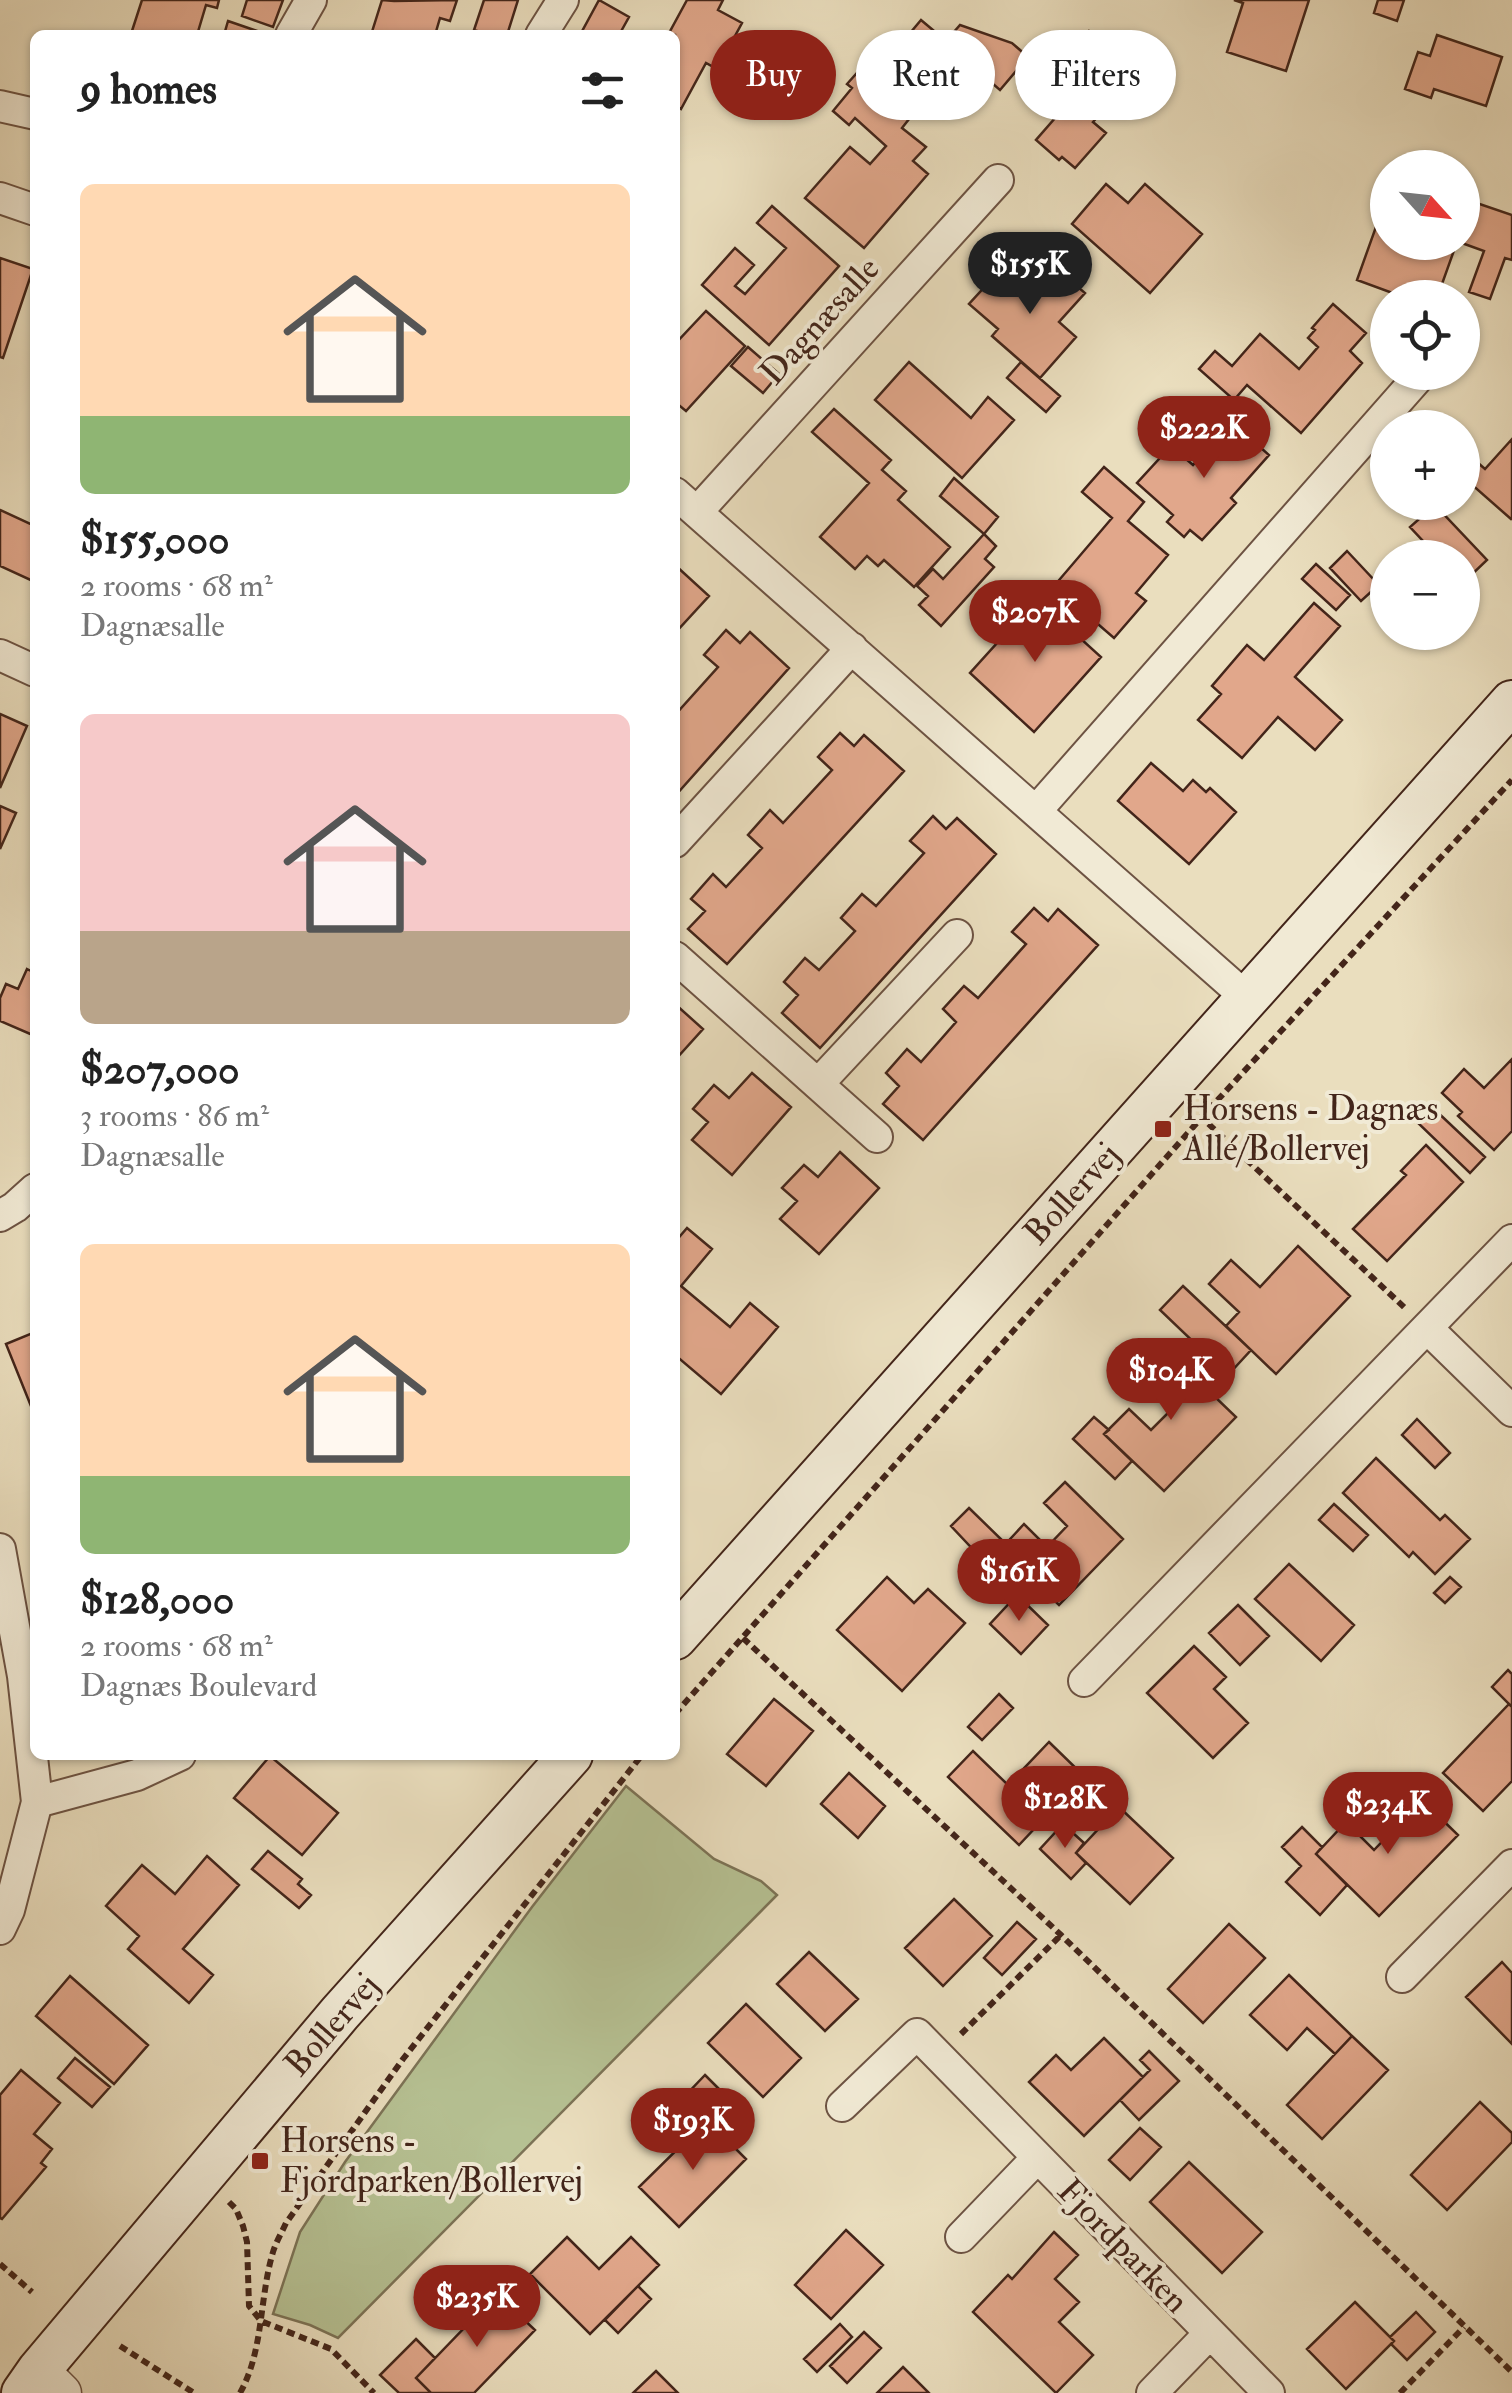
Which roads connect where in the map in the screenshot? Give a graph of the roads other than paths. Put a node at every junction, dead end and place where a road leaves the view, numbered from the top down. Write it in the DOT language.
graph roads {
  1 [pos="310,0"];
  2 [pos="563,0"];
  3 [pos="295,30"];
  4 [pos="544,30"];
  5 [pos="0,106"];
  6 [pos="30,113"];
  7 [pos="998,180"];
  8 [pos="0,198"];
  9 [pos="30,208"];
  10 [pos="1406,390"];
  11 [pos="686,502"];
  12 [pos="852,648"];
  13 [pos="0,655"];
  14 [pos="30,668"];
  15 [pos="1511,703"];
  16 [pos="1036,812"];
  17 [pos="680,837"];
  18 [pos="957,935"];
  19 [pos="680,961"];
  20 [pos="1248,998"];
  21 [pos="818,1084"];
  22 [pos="877,1136"];
  23 [pos="30,1193"];
  24 [pos="0,1216"];
  25 [pos="1512,1240"];
  26 [pos="1428,1329"];
  27 [pos="1512,1412"];
  28 [pos="0,1549"];
  29 [pos="680,1632"];
  30 [pos="1084,1681"];
  31 [pos="30,1744"];
  32 [pos="32,1760"];
  33 [pos="170,1760"];
  34 [pos="567,1760"];
  35 [pos="36,1802"];
  36 [pos="1512,1865"];
  37 [pos="0,1929"];
  38 [pos="1402,1977"];
  39 [pos="842,2106"];
  40 [pos="1037,2158"];
  41 [pos="961,2237"];
  42 [pos="1209,2334"];
  43 [pos="41,2386"];
  44 [pos="1152,2393"];
  45 [pos="1269,2393"];
  1 -- 3 [label="street"];
  2 -- 4 [label="street"];
  5 -- 6 [label="street"];
  7 -- 11 [label="street, Dagnæsalle"];
  8 -- 9 [label="street"];
  10 -- 16 [label="street"];
  11 -- 12 [label="street, Dagnæsalle"];
  12 -- 16 [label="street, Dagnæsalle"];
  12 -- 17 [label="street"];
  13 -- 14 [label="street"];
  15 -- 20 [label="main road, Bollervej"];
  16 -- 20 [label="street, Dagnæsalle"];
  18 -- 21 [label="street"];
  19 -- 21 [label="street"];
  20 -- 29 [label="main road, Bollervej"];
  21 -- 22 [label="street"];
  23 -- 24 [label="street"];
  25 -- 26 [label="street"];
  26 -- 27 [label="street"];
  26 -- 30 [label="street"];
  28 -- 31 [label="street"];
  32 -- 35 [label="street"];
  33 -- 35 [label="street"];
  34 -- 43 [label="main road, Bollervej"];
  35 -- 37 [label="street"];
  36 -- 38 [label="street"];
  39 -- 40 [label="street, Fjordparken"];
  40 -- 41 [label="street, Fjordparken"];
  40 -- 42 [label="street, Fjordparken"];
  42 -- 44 [label="street, Fjordparken"];
  42 -- 45 [label="street, Fjordparken"];
}
